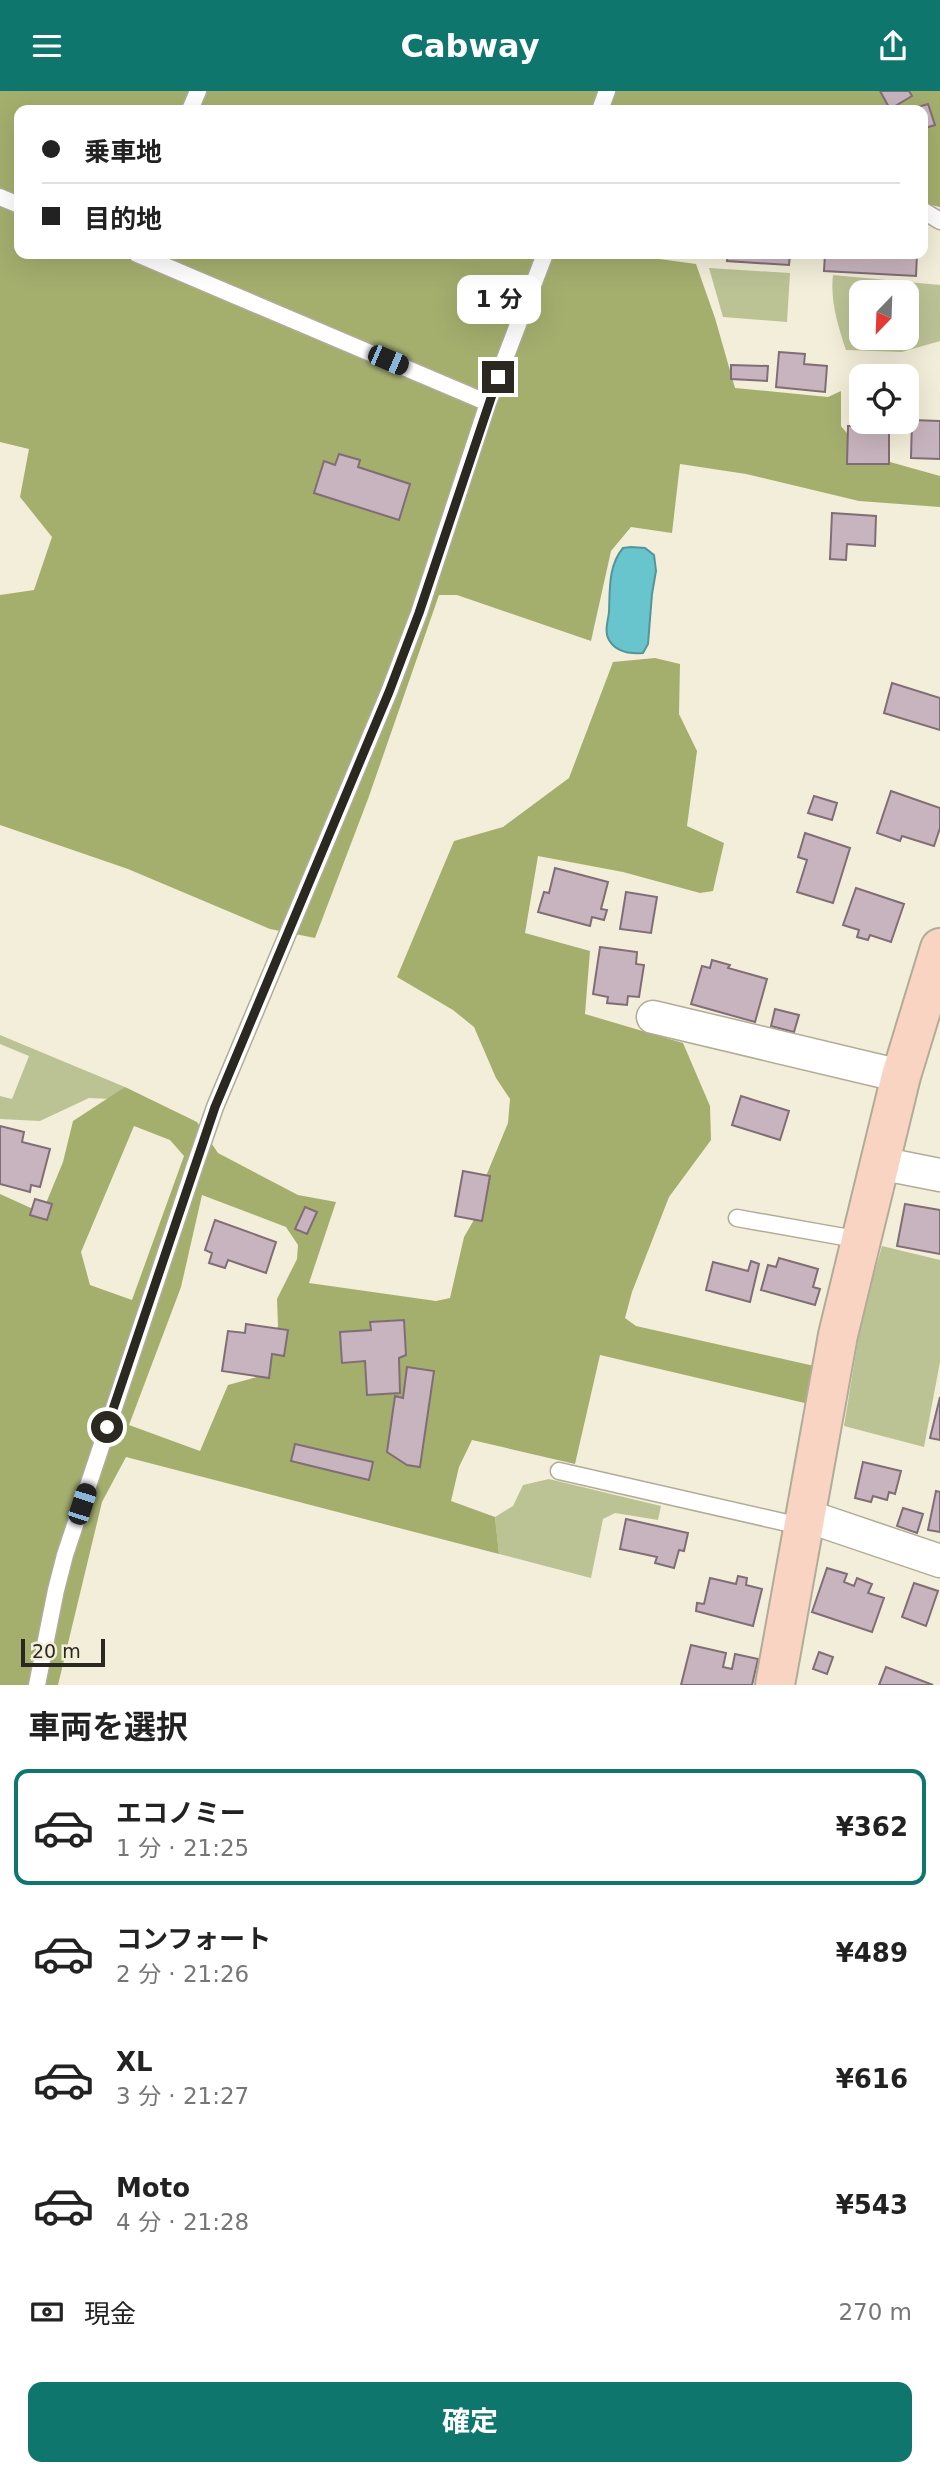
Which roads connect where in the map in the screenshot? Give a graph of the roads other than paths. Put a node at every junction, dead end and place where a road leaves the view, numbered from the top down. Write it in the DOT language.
graph roads {
  1 [pos="149,259"];
  2 [pos="543,259"];
  3 [pos="488,403"];
  4 [pos="940,948"];
  5 [pos="653,1017"];
  6 [pos="901,1076"];
  7 [pos="879,1163"];
  8 [pos="940,1175"];
  9 [pos="737,1218"];
  10 [pos="861,1240"];
  11 [pos="559,1471"];
  12 [pos="806,1522"];
  13 [pos="940,1561"];
  14 [pos="37,1685"];
  15 [pos="775,1685"];
  1 -- 3 [label="lane"];
  2 -- 3 [label="lane"];
  3 -- 14 [label="lane"];
  4 -- 6 [label="street"];
  5 -- 6 [label="street"];
  6 -- 7 [label="street"];
  7 -- 8 [label="street"];
  7 -- 10 [label="street"];
  9 -- 10 [label="lane"];
  10 -- 12 [label="street"];
  11 -- 12 [label="lane"];
  12 -- 13 [label="street"];
  12 -- 15 [label="street"];
}
